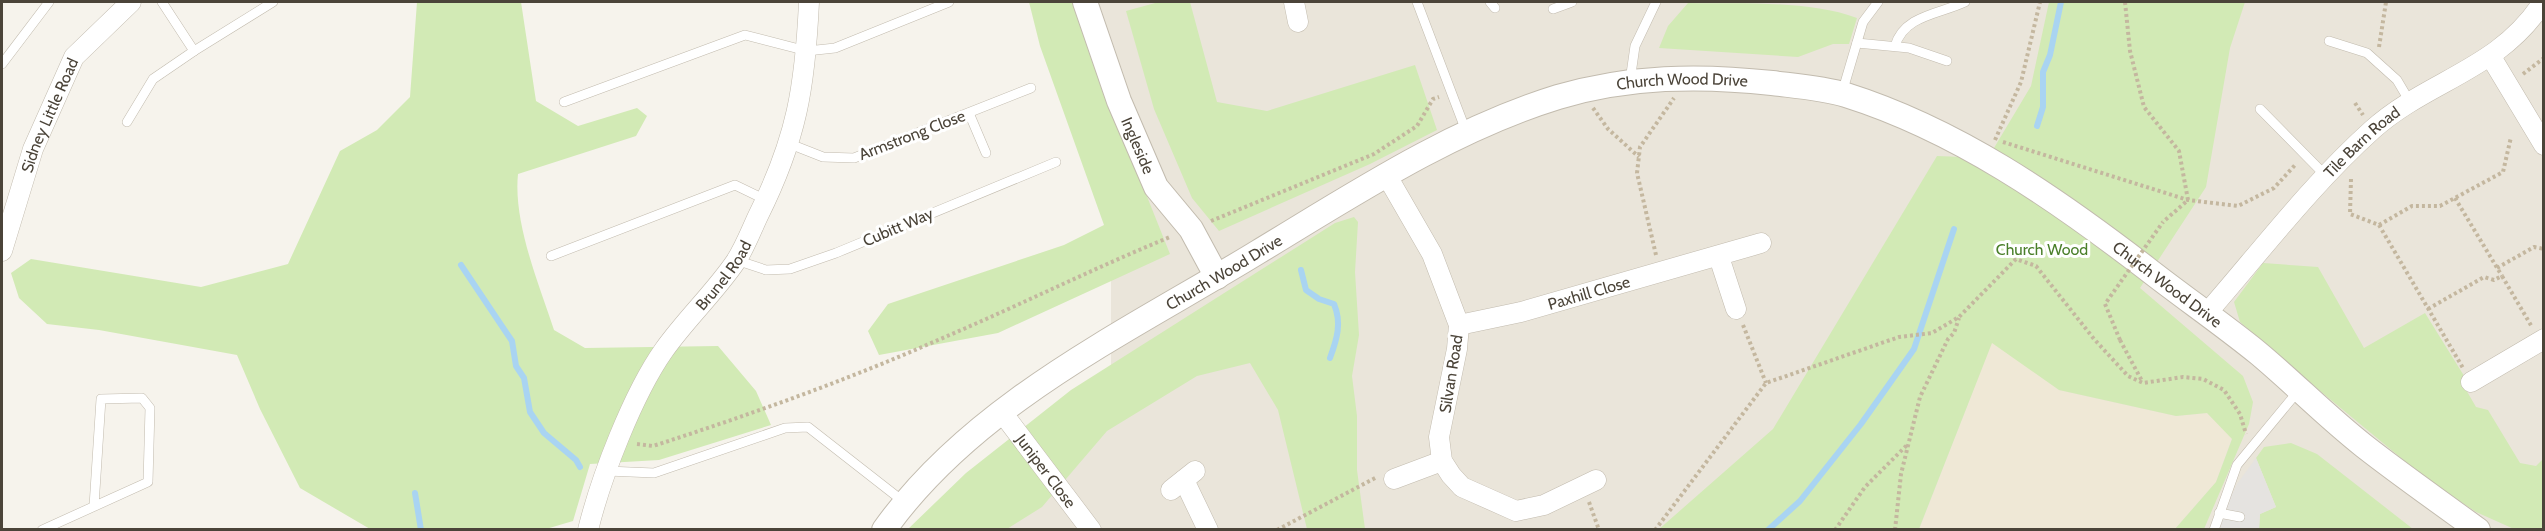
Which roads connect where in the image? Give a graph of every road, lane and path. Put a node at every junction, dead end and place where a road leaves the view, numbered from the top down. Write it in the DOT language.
graph roads {
  1 [pos="49,2"];
  2 [pos="131,2"];
  3 [pos="162,2"];
  4 [pos="273,2"];
  5 [pos="809,2"];
  6 [pos="949,2"];
  7 [pos="1294,2"];
  8 [pos="1417,2"];
  9 [pos="1572,2"];
  10 [pos="1656,2"];
  11 [pos="1862,2"];
  12 [pos="1878,2"];
  13 [pos="1965,2"];
  14 [pos="2040,2"];
  15 [pos="2125,2"];
  16 [pos="2386,2"];
  17 [pos="2542,2"];
  18 [pos="1090,3"];
  19 [pos="1553,9"];
  20 [pos="1870,9"];
  21 [pos="1298,22"];
  22 [pos="2329,41"];
  23 [pos="1857,44"];
  24 [pos="1895,46"];
  25 [pos="194,51"];
  26 [pos="807,51"];
  27 [pos="2490,57"];
  28 [pos="2544,58"];
  29 [pos="1947,61"];
  30 [pos="2378,62"];
  31 [pos="2,64"];
  32 [pos="1690,77"];
  33 [pos="1630,81"];
  34 [pos="2508,85"];
  35 [pos="1031,88"];
  36 [pos="1450,92"];
  37 [pos="1584,92"];
  38 [pos="1842,93"];
  39 [pos="564,102"];
  40 [pos="2410,102"];
  41 [pos="2260,110"];
  42 [pos="969,113"];
  43 [pos="127,122"];
  44 [pos="1467,134"];
  45 [pos="2511,137"];
  46 [pos="790,144"];
  47 [pos="2544,145"];
  48 [pos="1991,149"];
  49 [pos="986,153"];
  50 [pos="2305,155"];
  51 [pos="1639,158"];
  52 [pos="1056,162"];
  53 [pos="1387,176"];
  54 [pos="2326,176"];
  55 [pos="2351,179"];
  56 [pos="2455,198"];
  57 [pos="766,200"];
  58 [pos="2188,200"];
  59 [pos="2379,225"];
  60 [pos="1191,229"];
  61 [pos="1761,243"];
  62 [pos="2544,249"];
  63 [pos="2,250"];
  64 [pos="551,256"];
  65 [pos="1719,257"];
  66 [pos="736,260"];
  67 [pos="2497,268"];
  68 [pos="1660,273"];
  69 [pos="2502,276"];
  70 [pos="1217,277"];
  71 [pos="1736,309"];
  72 [pos="2428,309"];
  73 [pos="2207,313"];
  74 [pos="1959,317"];
  75 [pos="1459,325"];
  76 [pos="2542,340"];
  77 [pos="2470,382"];
  78 [pos="1766,383"];
  79 [pos="2143,383"];
  80 [pos="2299,390"];
  81 [pos="1001,411"];
  82 [pos="618,442"];
  83 [pos="1909,444"];
  84 [pos="2251,447"];
  85 [pos="1442,461"];
  86 [pos="607,471"];
  87 [pos="1394,479"];
  88 [pos="1183,481"];
  89 [pos="1590,484"];
  90 [pos="904,502"];
  91 [pos="94,506"];
  92 [pos="2219,513"];
  93 [pos="2240,517"];
  94 [pos="1514,520"];
  95 [pos="42,530"];
  96 [pos="588,530"];
  97 [pos="884,530"];
  98 [pos="1091,530"];
  99 [pos="1208,530"];
  100 [pos="1277,530"];
  101 [pos="1599,530"];
  102 [pos="1655,530"];
  103 [pos="1835,530"];
  104 [pos="1895,530"];
  105 [pos="2214,530"];
  106 [pos="2478,530"];
  1 -- 31 [label="lane"];
  2 -- 63 [label="street, Sidney Little Road"];
  3 -- 25 [label="lane"];
  4 -- 25 [label="lane"];
  5 -- 26 [label="street, Brunel Road"];
  6 -- 26 [label="lane"];
  7 -- 21 [label="street"];
  8 -- 36 [label="lane"];
  9 -- 19 [label="lane"];
  10 -- 33 [label="lane"];
  11 -- 20 [label="lane"];
  12 -- 20 [label="lane"];
  13 -- 24 [label="lane"];
  14 -- 48 [label="path"];
  15 -- 58 [label="path"];
  16 -- 30 [label="path"];
  17 -- 27 [label="street, Tile Barn Road"];
  18 -- 60 [label="street, Ingleside"];
  20 -- 23 [label="lane"];
  22 -- 30 [label="lane"];
  23 -- 24 [label="lane"];
  23 -- 38 [label="lane"];
  24 -- 29 [label="lane"];
  25 -- 43 [label="lane"];
  26 -- 39 [label="lane"];
  26 -- 46 [label="street, Brunel Road"];
  27 -- 34 [label="street"];
  27 -- 40 [label="street, Tile Barn Road"];
  28 -- 34 [label="path"];
  30 -- 40 [label="lane"];
  32 -- 33 [label="street, Church Wood Drive"];
  32 -- 38 [label="street, Church Wood Drive"];
  32 -- 51 [label="path"];
  33 -- 37 [label="street, Church Wood Drive"];
  34 -- 47 [label="street"];
  35 -- 42 [label="lane, Armstrong Close"];
  36 -- 44 [label="lane"];
  36 -- 60 [label="path"];
  37 -- 44 [label="street, Church Wood Drive"];
  37 -- 51 [label="path"];
  38 -- 48 [label="street, Church Wood Drive"];
  40 -- 54 [label="street, Tile Barn Road"];
  41 -- 50 [label="lane"];
  42 -- 46 [label="lane, Armstrong Close"];
  42 -- 49 [label="lane"];
  44 -- 53 [label="street, Church Wood Drive"];
  45 -- 56 [label="path"];
  46 -- 57 [label="street, Brunel Road"];
  48 -- 58 [label="path"];
  48 -- 73 [label="street, Church Wood Drive"];
  50 -- 54 [label="lane"];
  50 -- 58 [label="path"];
  51 -- 68 [label="path"];
  52 -- 66 [label="lane, Cubitt Way"];
  53 -- 70 [label="street, Church Wood Drive"];
  53 -- 75 [label="street, Silvan Road"];
  54 -- 73 [label="street, Tile Barn Road"];
  55 -- 59 [label="path"];
  56 -- 59 [label="path"];
  56 -- 67 [label="path"];
  57 -- 64 [label="lane"];
  57 -- 66 [label="street, Brunel Road"];
  58 -- 79 [label="path, bridge"];
  59 -- 72 [label="path"];
  60 -- 70 [label="street, Ingleside"];
  60 -- 82 [label="path"];
  61 -- 65 [label="street, Paxhill Close"];
  62 -- 67 [label="path"];
  65 -- 68 [label="street, Paxhill Close"];
  65 -- 71 [label="street"];
  66 -- 82 [label="street, Brunel Road"];
  67 -- 69 [label="path"];
  68 -- 75 [label="street, Paxhill Close"];
  69 -- 72 [label="path"];
  69 -- 76 [label="path"];
  70 -- 81 [label="street, Church Wood Drive"];
  71 -- 78 [label="path"];
  72 -- 77 [label="path"];
  73 -- 80 [label="street, Church Wood Drive"];
  74 -- 78 [label="path"];
  74 -- 79 [label="path"];
  74 -- 83 [label="path"];
  75 -- 85 [label="street, Silvan Road"];
  76 -- 77 [label="street"];
  78 -- 102 [label="path"];
  79 -- 84 [label="path"];
  80 -- 84 [label="lane"];
  80 -- 106 [label="street, Church Wood Drive"];
  81 -- 90 [label="street, Church Wood Drive"];
  81 -- 98 [label="street, Juniper Close"];
  82 -- 86 [label="street, Brunel Road"];
  83 -- 103 [label="path"];
  83 -- 104 [label="path"];
  84 -- 92 [label="lane"];
  85 -- 87 [label="street"];
  85 -- 94 [label="street"];
  86 -- 90 [label="lane"];
  86 -- 96 [label="street, Brunel Road"];
  87 -- 100 [label="path"];
  88 -- 99 [label="street"];
  89 -- 94 [label="street"];
  89 -- 101 [label="path"];
  90 -- 97 [label="street, Church Wood Drive"];
  91 -- 91 [label="lane"];
  91 -- 95 [label="lane"];
  92 -- 93 [label="lane"];
  92 -- 105 [label="lane"];
}
